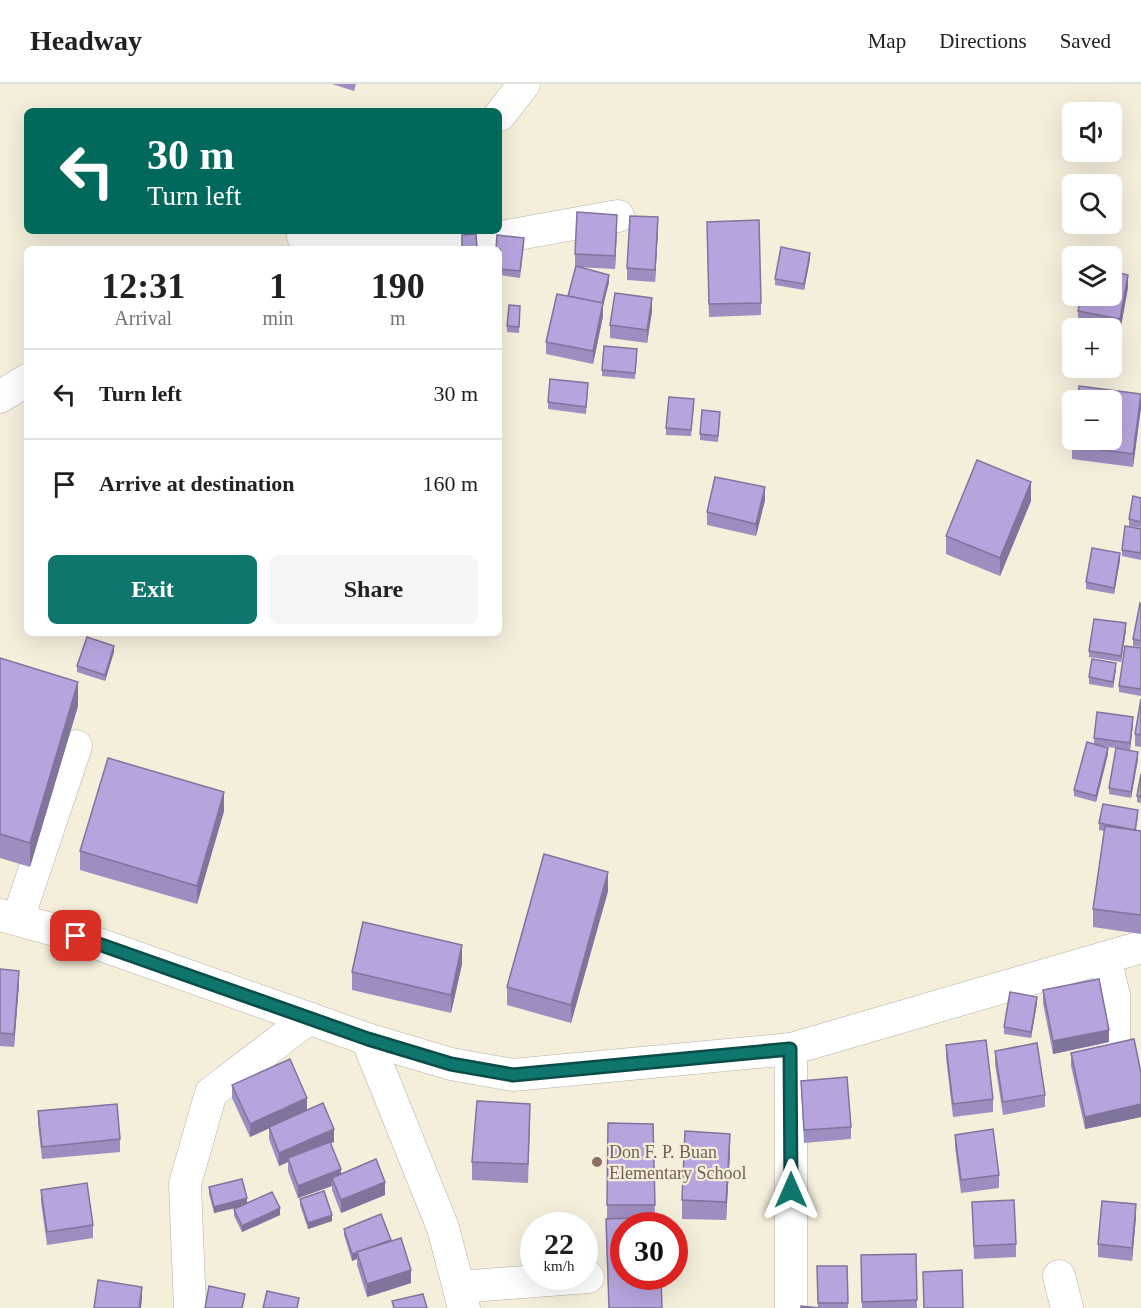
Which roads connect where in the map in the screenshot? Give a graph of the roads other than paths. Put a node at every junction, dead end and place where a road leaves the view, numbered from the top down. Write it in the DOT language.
graph roads {
  1 [pos="524,84"];
  2 [pos="502,113"];
  3 [pos="618,216"];
  4 [pos="299,239"];
  5 [pos="24,382"];
  6 [pos="0,397"];
  7 [pos="76,746"];
  8 [pos="9,917"];
  9 [pos="1141,947"];
  10 [pos="1105,958"];
  11 [pos="309,1018"];
  12 [pos="368,1039"];
  13 [pos="1114,1039"];
  14 [pos="790,1049"];
  15 [pos="1059,1276"];
  16 [pos="520,1288"];
  17 [pos="462,1298"];
  18 [pos="190,1308"];
  19 [pos="791,1308"];
  20 [pos="1067,1308"];
  1 -- 2 [label="street"];
  3 -- 4 [label="street"];
  5 -- 6 [label="street"];
  7 -- 8 [label="street"];
  8 -- 11 [label="street"];
  9 -- 10 [label="street"];
  10 -- 13 [label="street"];
  10 -- 14 [label="street"];
  11 -- 12 [label="street"];
  11 -- 18 [label="street"];
  12 -- 14 [label="street"];
  12 -- 17 [label="street"];
  14 -- 19 [label="street"];
  15 -- 20 [label="street"];
  16 -- 17 [label="street"];
}
